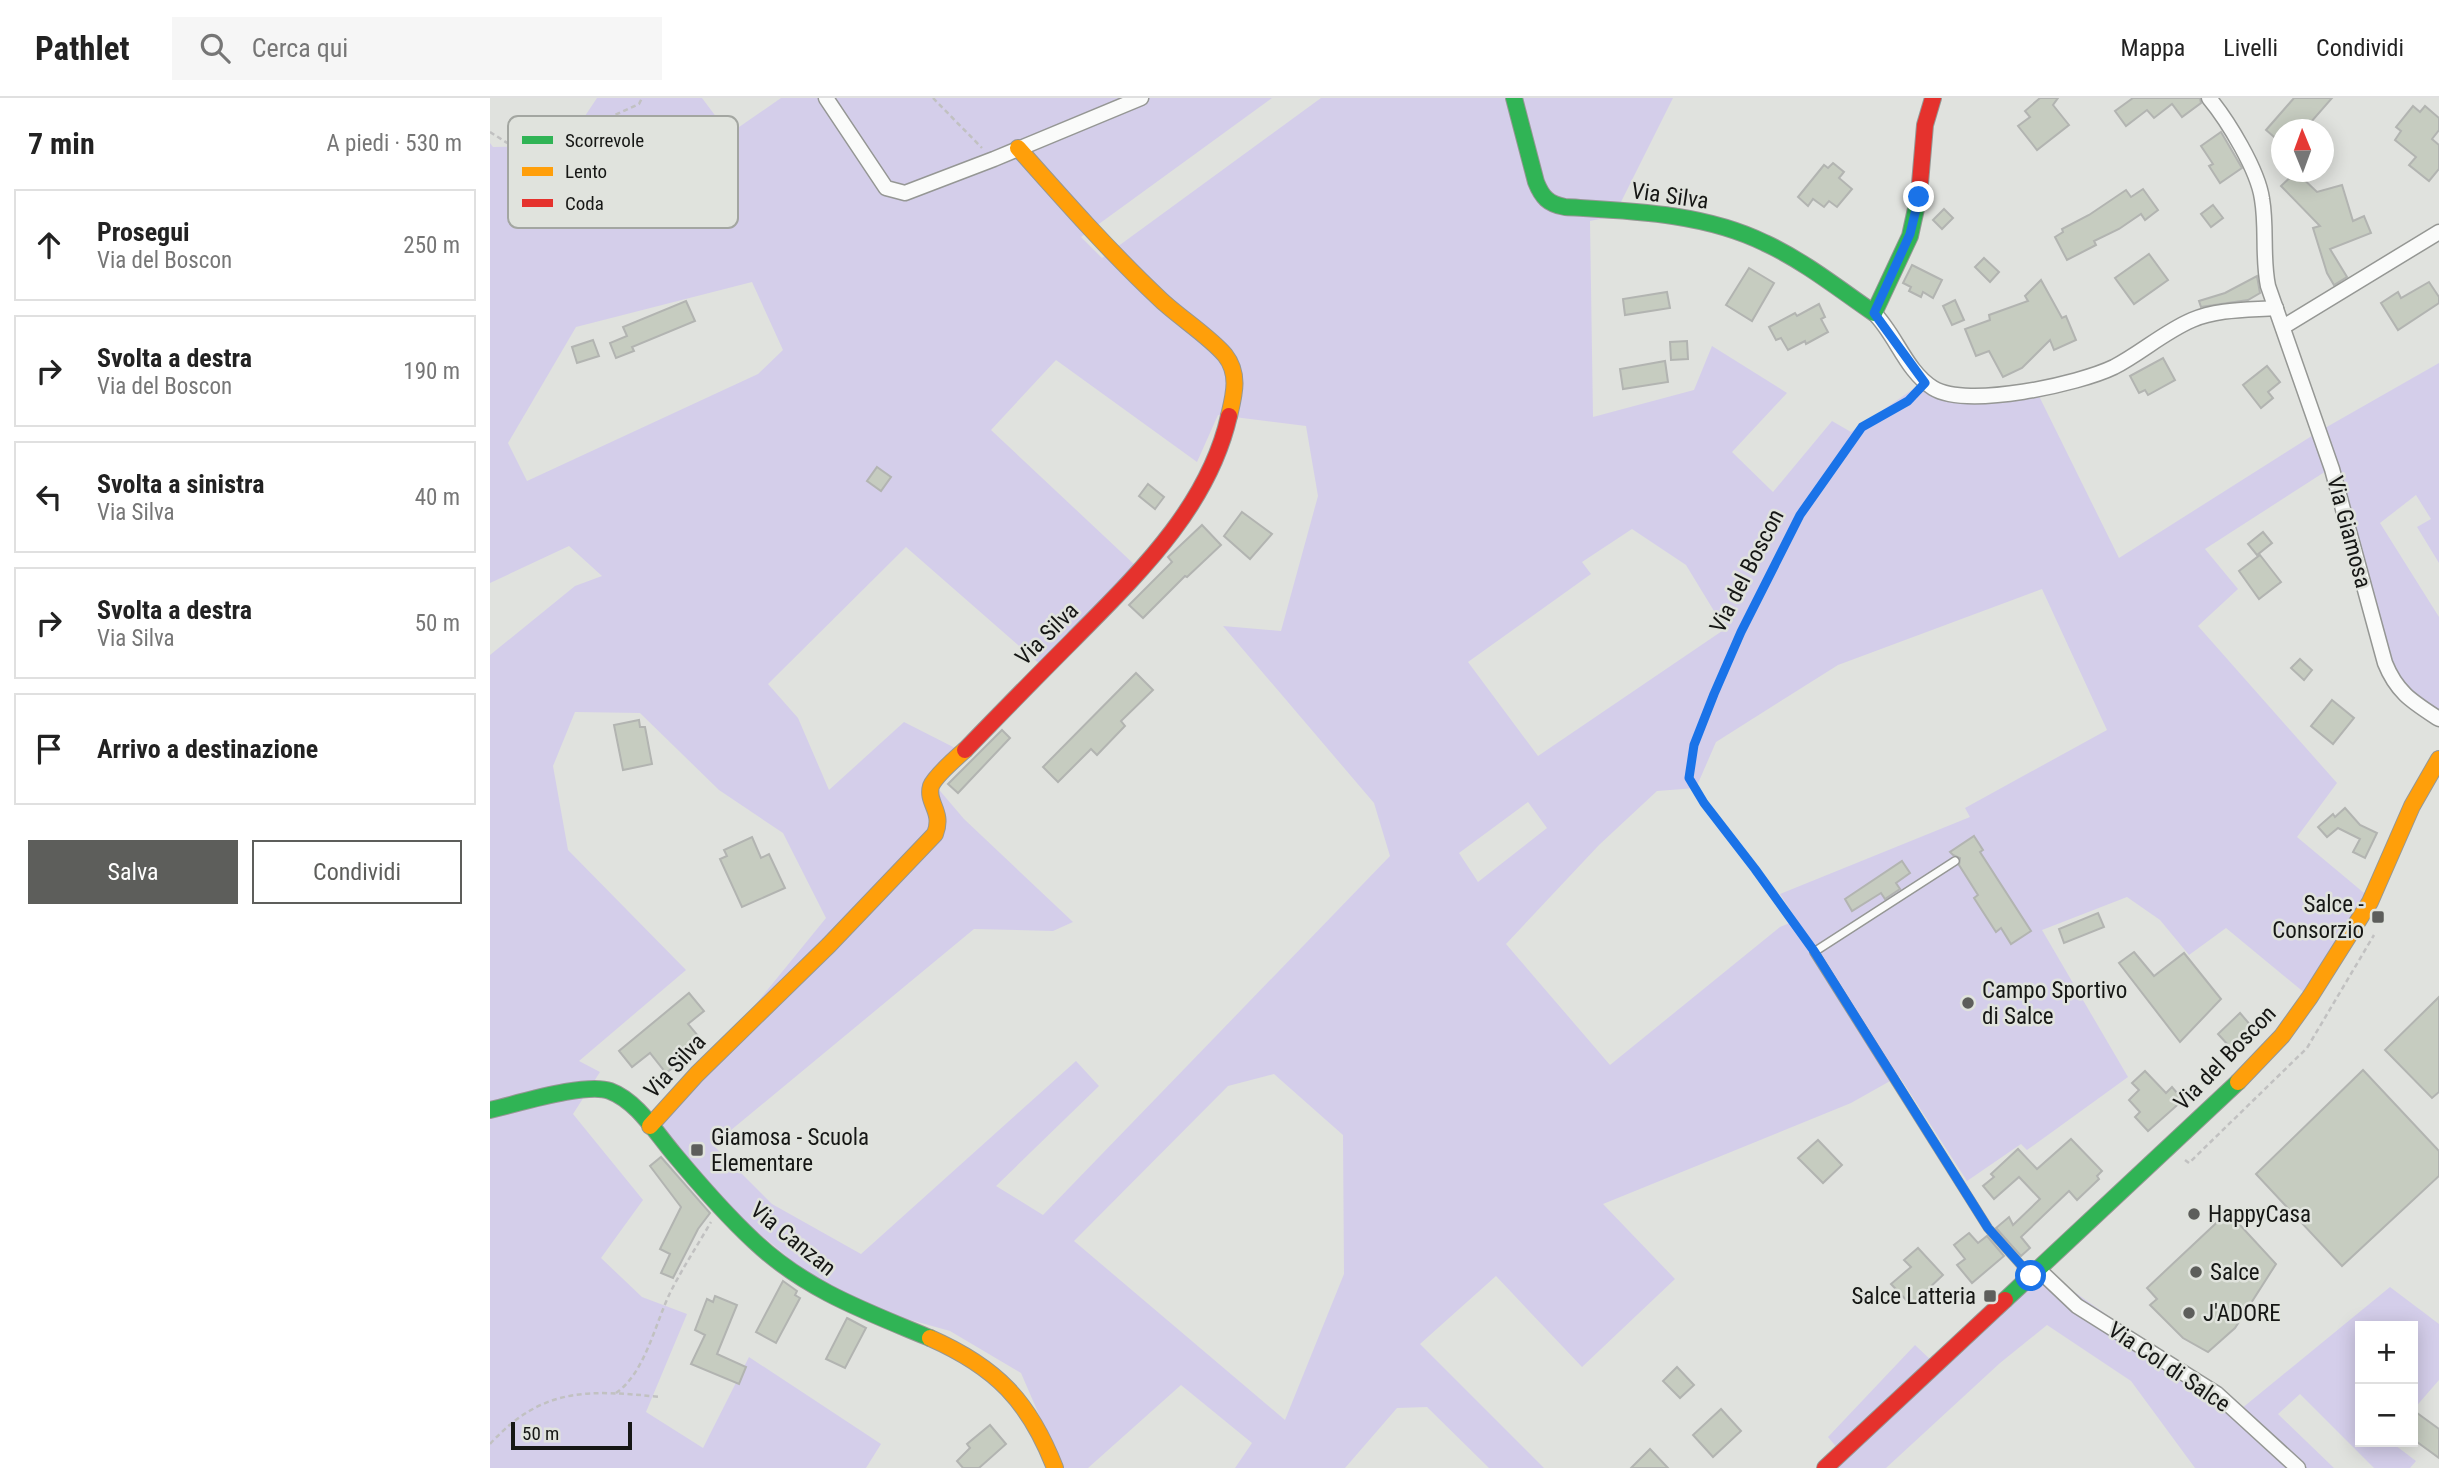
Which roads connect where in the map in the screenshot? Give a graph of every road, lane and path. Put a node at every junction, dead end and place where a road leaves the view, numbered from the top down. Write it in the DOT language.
graph roads {
  1 [pos="642,98"];
  2 [pos="826,98"];
  3 [pos="933,98"];
  4 [pos="1140,98"];
  5 [pos="1514,98"];
  6 [pos="1934,98"];
  7 [pos="2209,98"];
  8 [pos="613,116"];
  9 [pos="490,132"];
  10 [pos="508,143"];
  11 [pos="1018,148"];
  12 [pos="994,159"];
  13 [pos="2439,232"];
  14 [pos="2276,308"];
  15 [pos="1874,313"];
  16 [pos="2283,327"];
  17 [pos="1925,383"];
  18 [pos="2439,719"];
  19 [pos="2439,759"];
  20 [pos="1955,861"];
  21 [pos="1814,951"];
  22 [pos="490,1110"];
  23 [pos="650,1126"];
  24 [pos="721,1207"];
  25 [pos="2035,1273"];
  26 [pos="617,1393"];
  27 [pos="662,1397"];
  28 [pos="490,1444"];
  29 [pos="1055,1468"];
  30 [pos="1825,1468"];
  31 [pos="2298,1468"];
  1 -- 8 [label="path"];
  2 -- 12 [label="street"];
  3 -- 12 [label="path"];
  4 -- 11 [label="street"];
  5 -- 15 [label="street, Via Silva"];
  6 -- 15 [label="street"];
  7 -- 14 [label="street, Via Giamosa"];
  9 -- 10 [label="path"];
  11 -- 12 [label="street"];
  11 -- 23 [label="street, Via Silva"];
  13 -- 16 [label="street"];
  14 -- 16 [label="street, Via Giamosa"];
  14 -- 17 [label="street"];
  15 -- 17 [label="street, Via Silva"];
  16 -- 18 [label="street, Via Giamosa"];
  17 -- 21 [label="path, Via del Boscon"];
  19 -- 25 [label="street, Via del Boscon"];
  20 -- 21 [label="lane"];
  21 -- 25 [label="lane"];
  22 -- 23 [label="street, Via Canzan"];
  23 -- 24 [label="street, Via Canzan"];
  24 -- 26 [label="path"];
  24 -- 29 [label="street, Via Canzan"];
  25 -- 30 [label="street, Via del Boscon"];
  25 -- 31 [label="street, Via Col di Salce"];
  26 -- 27 [label="path"];
  26 -- 28 [label="path"];
}
